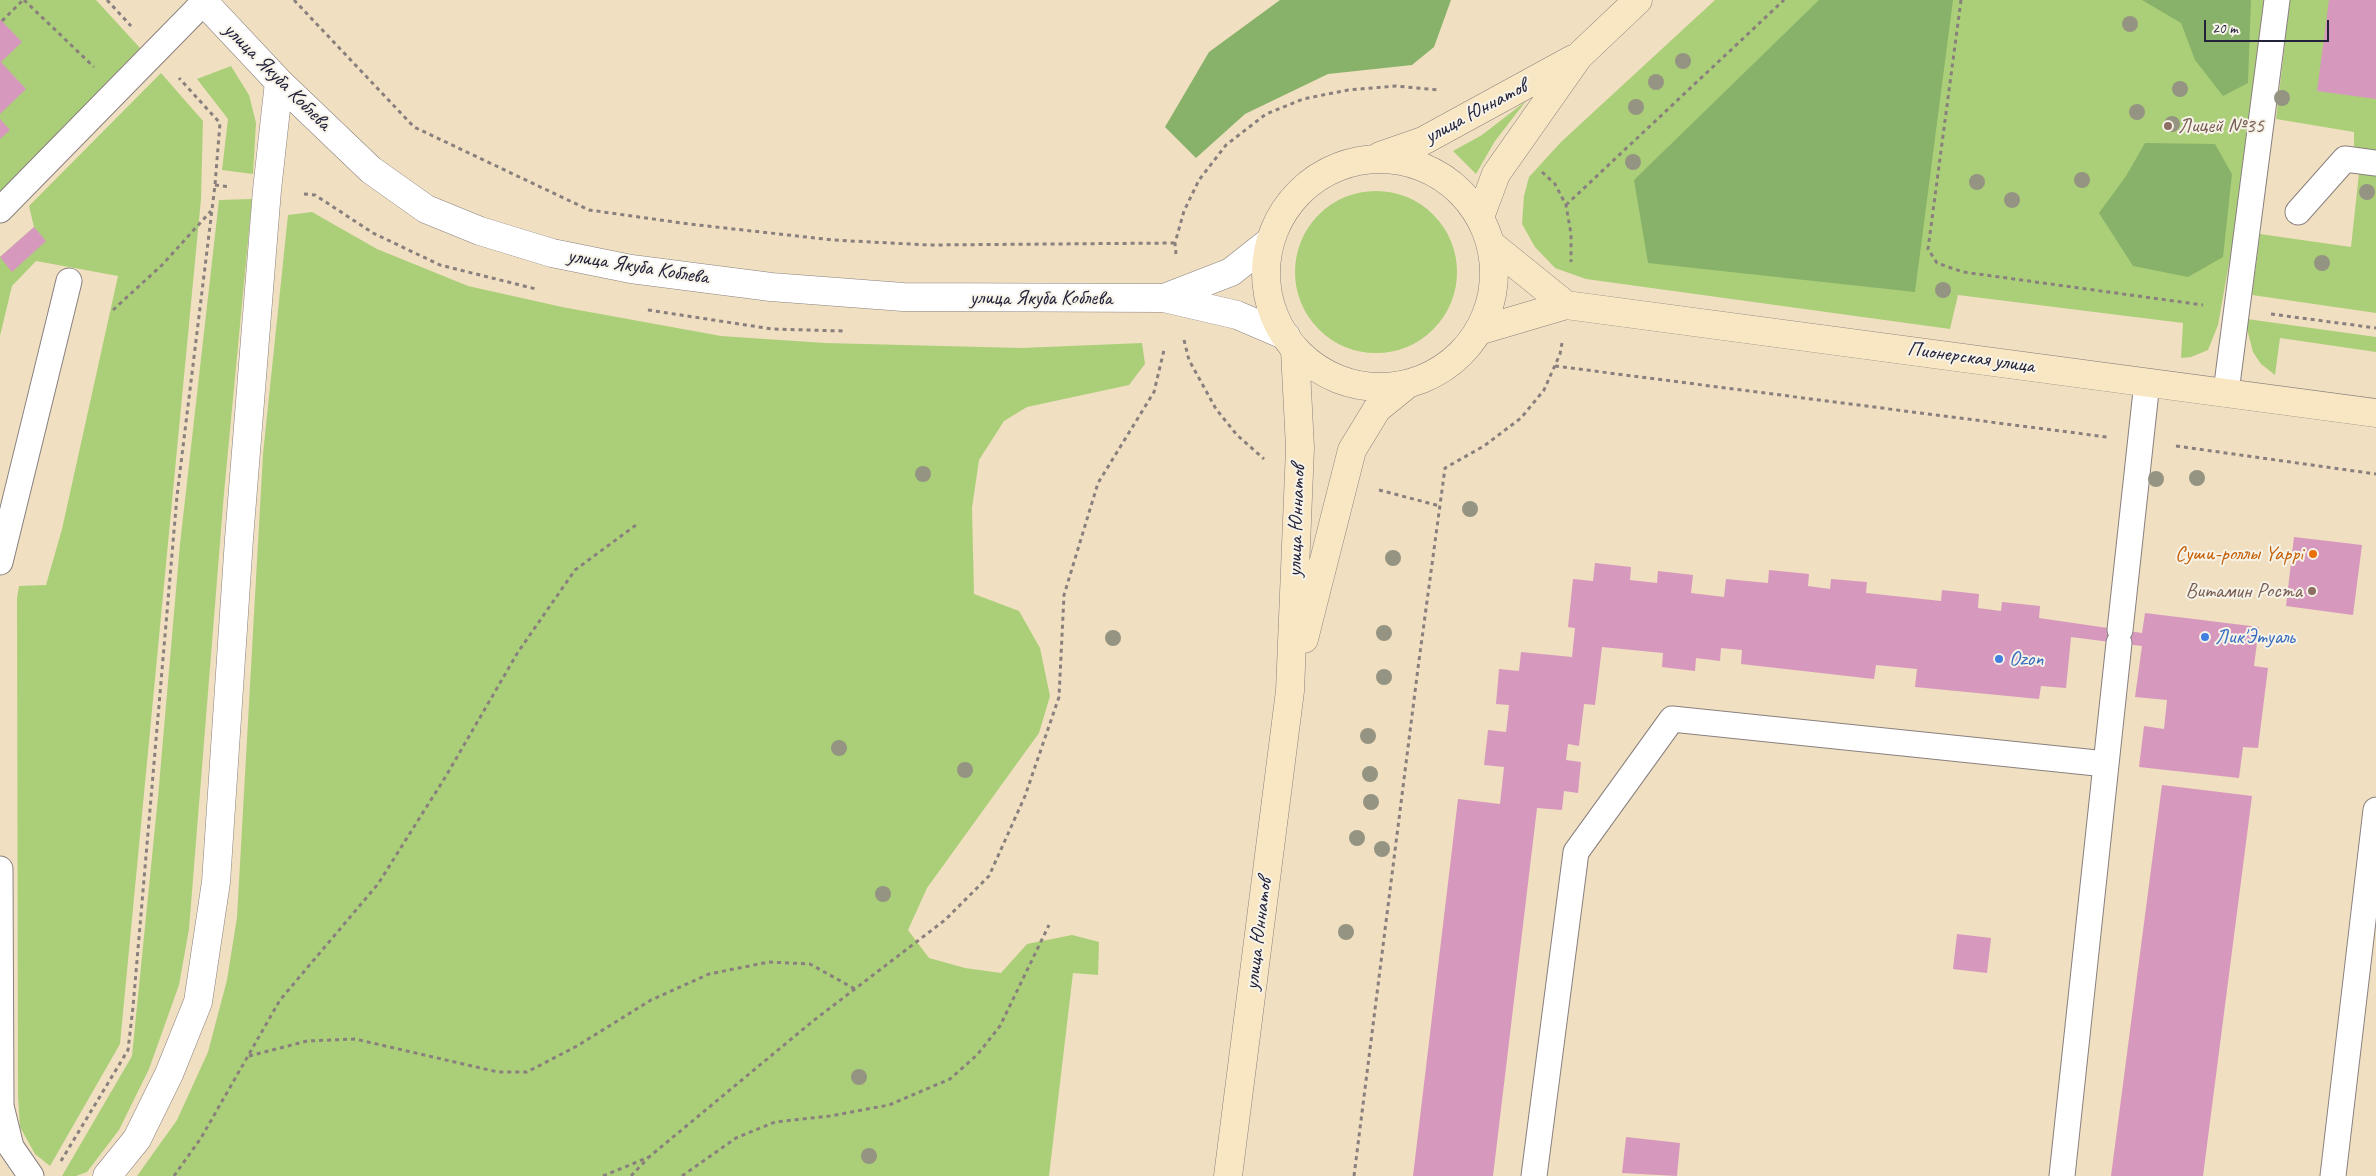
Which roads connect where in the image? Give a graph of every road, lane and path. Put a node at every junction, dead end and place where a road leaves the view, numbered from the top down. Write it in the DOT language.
graph roads {
  1 [pos="24,0"];
  2 [pos="107,0"];
  3 [pos="294,0"];
  4 [pos="1638,0"];
  5 [pos="1784,0"];
  6 [pos="1961,0"];
  7 [pos="2278,0"];
  8 [pos="203,1"];
  9 [pos="2,21"];
  10 [pos="155,52"];
  11 [pos="1579,56"];
  12 [pos="279,82"];
  13 [pos="118,90"];
  14 [pos="1442,90"];
  15 [pos="1369,160"];
  16 [pos="2376,163"];
  17 [pos="1566,205"];
  18 [pos="0,210"];
  19 [pos="212,210"];
  20 [pos="2298,212"];
  21 [pos="1480,217"];
  22 [pos="1269,242"];
  23 [pos="1493,246"];
  24 [pos="1571,254"];
  25 [pos="69,281"];
  26 [pos="1164,298"];
  27 [pos="1566,305"];
  28 [pos="2237,309"];
  29 [pos="113,310"];
  30 [pos="2376,328"];
  31 [pos="1478,331"];
  32 [pos="1290,343"];
  33 [pos="1164,350"];
  34 [pos="1555,366"];
  35 [pos="1410,382"];
  36 [pos="2147,382"];
  37 [pos="2226,392"];
  38 [pos="2376,413"];
  39 [pos="2141,441"];
  40 [pos="2376,474"];
  41 [pos="636,525"];
  42 [pos="0,562"];
  43 [pos="1290,691"];
  44 [pos="2106,764"];
  45 [pos="2376,810"];
  46 [pos="0,869"];
  47 [pos="1049,925"];
  48 [pos="855,989"];
  49 [pos="248,1056"];
  50 [pos="1,1113"];
  51 [pos="649,1157"];
  52 [pos="59,1164"];
  53 [pos="31,1176"];
  54 [pos="107,1176"];
  55 [pos="174,1176"];
  56 [pos="603,1176"];
  57 [pos="631,1176"];
  58 [pos="682,1176"];
  59 [pos="1228,1176"];
  60 [pos="1354,1176"];
  61 [pos="1534,1176"];
  62 [pos="2062,1176"];
  63 [pos="2333,1176"];
  1 -- 9 [label="path"];
  1 -- 13 [label="path"];
  2 -- 10 [label="path"];
  3 -- 14 [label="path"];
  4 -- 11 [label="main road, улица Юннатов"];
  5 -- 17 [label="path"];
  6 -- 28 [label="path"];
  7 -- 28 [label="lane"];
  8 -- 10 [label="lane"];
  8 -- 12 [label="street, улица Якуба Коблева"];
  10 -- 13 [label="lane"];
  10 -- 19 [label="path"];
  11 -- 15 [label="main road, улица Юннатов"];
  11 -- 21 [label="main road, улица Юннатов"];
  12 -- 26 [label="street, улица Якуба Коблева"];
  12 -- 54 [label="street"];
  13 -- 18 [label="lane"];
  15 -- 21 [label="main road"];
  15 -- 22 [label="main road"];
  16 -- 20 [label="lane"];
  19 -- 29 [label="path"];
  19 -- 52 [label="path"];
  21 -- 23 [label="main road"];
  22 -- 26 [label="street, улица Якуба Коблева"];
  22 -- 32 [label="main road"];
  23 -- 27 [label="main road"];
  23 -- 31 [label="main road"];
  24 -- 27 [label="path"];
  25 -- 42 [label="lane"];
  26 -- 32 [label="street, улица Якуба Коблева"];
  27 -- 31 [label="main road, Пионерская улица"];
  27 -- 34 [label="path"];
  27 -- 36 [label="main road, Пионерская улица"];
  28 -- 30 [label="path"];
  28 -- 37 [label="lane"];
  31 -- 35 [label="main road"];
  32 -- 35 [label="main road"];
  32 -- 43 [label="main road, улица Юннатов"];
  33 -- 48 [label="path"];
  34 -- 39 [label="path"];
  34 -- 60 [label="path"];
  35 -- 43 [label="main road, улица Юннатов"];
  36 -- 37 [label="main road, Пионерская улица"];
  36 -- 39 [label="lane"];
  37 -- 38 [label="main road, Пионерская улица"];
  39 -- 40 [label="path"];
  39 -- 44 [label="lane"];
  41 -- 49 [label="path"];
  43 -- 59 [label="main road, улица Юннатов"];
  44 -- 61 [label="lane"];
  44 -- 62 [label="lane"];
  45 -- 63 [label="lane"];
  46 -- 50 [label="lane"];
  47 -- 58 [label="path"];
  48 -- 49 [label="path"];
  48 -- 51 [label="path"];
  49 -- 55 [label="path"];
  50 -- 53 [label="lane"];
  51 -- 56 [label="path"];
  51 -- 57 [label="path"];
}
